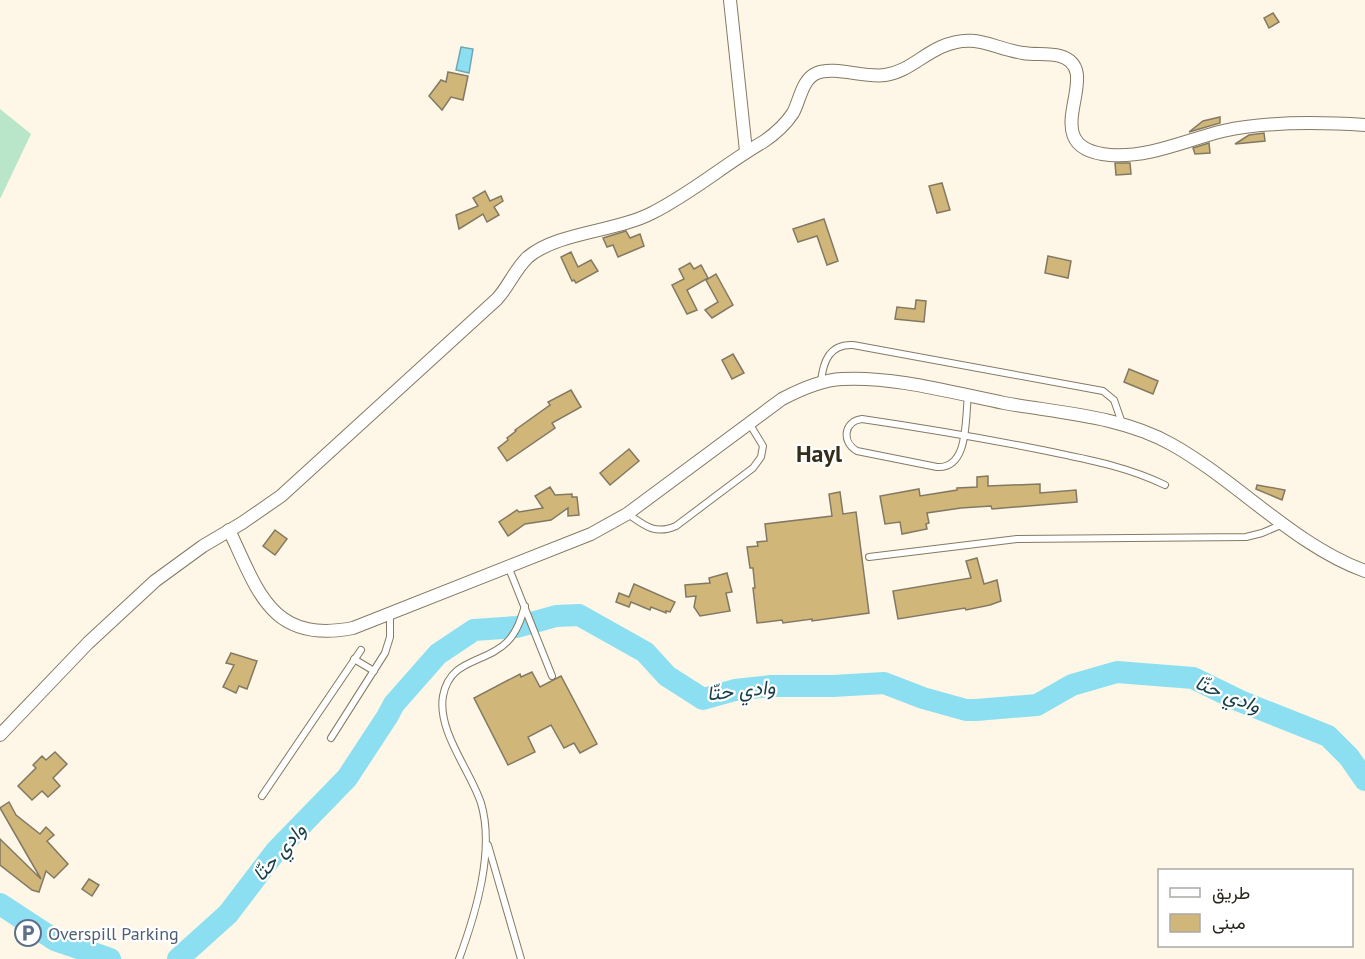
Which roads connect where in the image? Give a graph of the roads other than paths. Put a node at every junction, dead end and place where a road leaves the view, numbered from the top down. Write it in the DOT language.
graph roads {
  1 [pos="730,0"];
  2 [pos="1365,125"];
  3 [pos="746,151"];
  4 [pos="821,382"];
  5 [pos="968,396"];
  6 [pos="749,423"];
  7 [pos="1122,424"];
  8 [pos="963,434"];
  9 [pos="1165,486"];
  10 [pos="627,514"];
  11 [pos="1284,524"];
  12 [pos="229,530"];
  13 [pos="869,557"];
  14 [pos="507,566"];
  15 [pos="1365,571"];
  16 [pos="525,606"];
  17 [pos="390,612"];
  18 [pos="361,650"];
  19 [pos="354,659"];
  20 [pos="374,671"];
  21 [pos="552,676"];
  22 [pos="0,735"];
  23 [pos="332,738"];
  24 [pos="262,796"];
  25 [pos="487,838"];
  26 [pos="459,959"];
  27 [pos="521,959"];
  1 -- 3 [label="street"];
  2 -- 3 [label="street"];
  3 -- 12 [label="street"];
  4 -- 5 [label="street"];
  4 -- 6 [label="street"];
  4 -- 7 [label="lane"];
  5 -- 7 [label="street"];
  5 -- 8 [label="lane"];
  6 -- 10 [label="street"];
  6 -- 10 [label="lane"];
  7 -- 11 [label="street"];
  8 -- 8 [label="lane"];
  8 -- 9 [label="lane"];
  10 -- 14 [label="street"];
  11 -- 13 [label="lane"];
  11 -- 15 [label="street"];
  12 -- 17 [label="street"];
  12 -- 22 [label="street"];
  14 -- 16 [label="lane"];
  14 -- 17 [label="street"];
  16 -- 21 [label="lane"];
  16 -- 25 [label="lane"];
  17 -- 20 [label="lane"];
  18 -- 19 [label="lane"];
  19 -- 20 [label="lane"];
  19 -- 24 [label="lane"];
  20 -- 23 [label="lane"];
  25 -- 26 [label="lane"];
  25 -- 27 [label="lane"];
}
